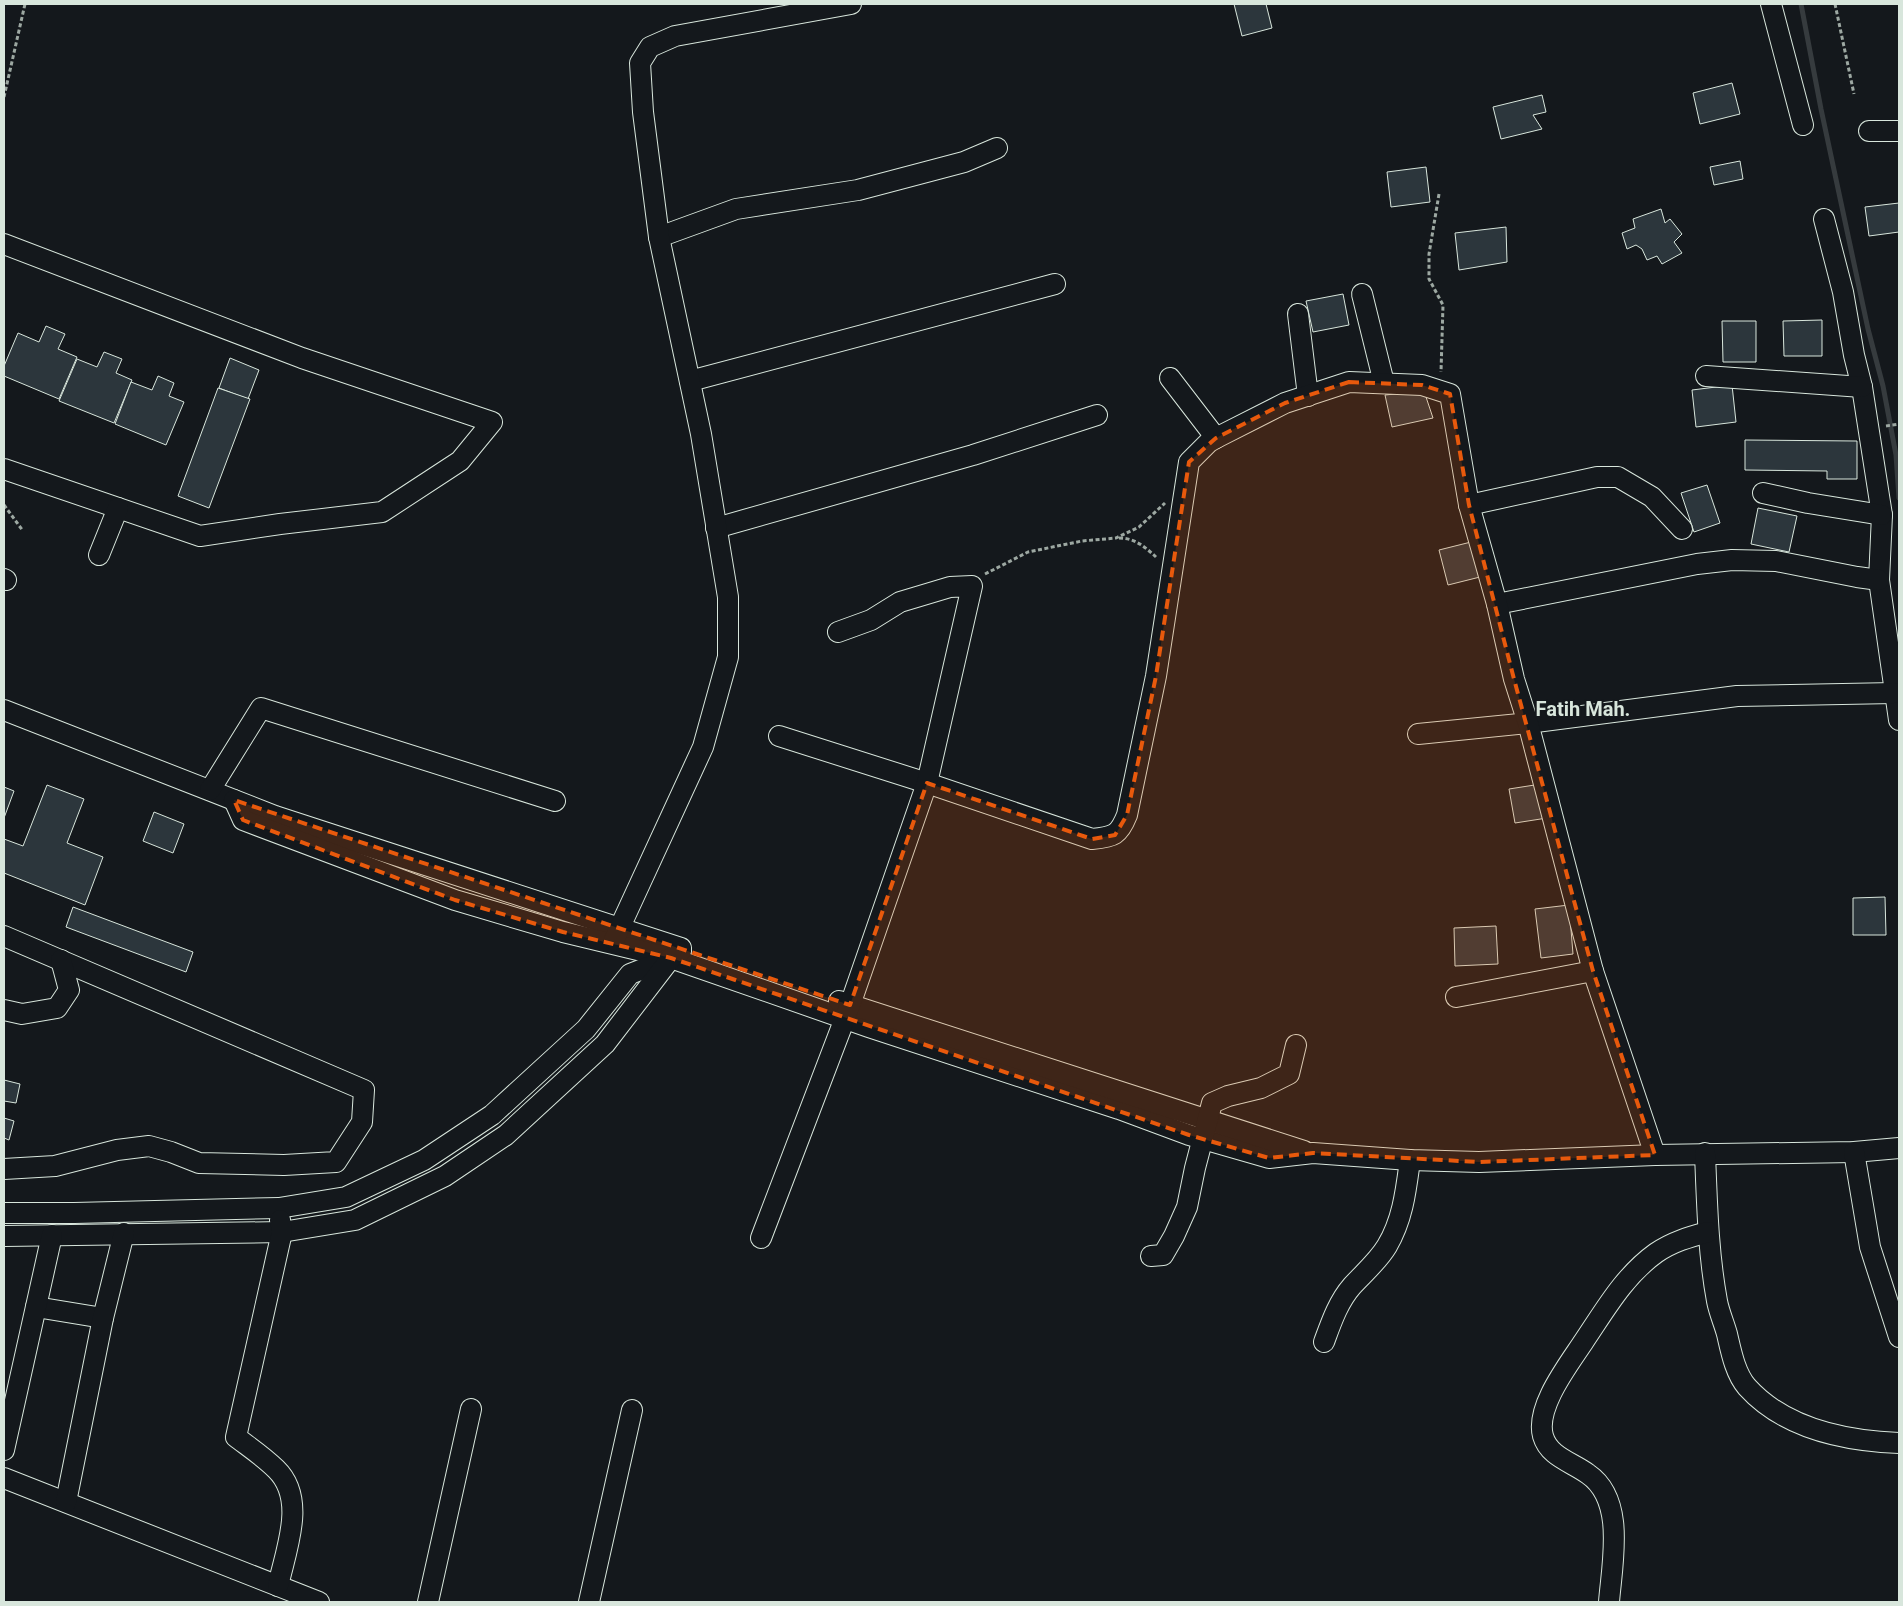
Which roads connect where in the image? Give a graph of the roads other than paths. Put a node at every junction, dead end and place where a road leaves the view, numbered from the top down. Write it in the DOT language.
graph roads {
  1 [pos="851,4"];
  2 [pos="1771,4"];
  3 [pos="1803,125"];
  4 [pos="1869,131"];
  5 [pos="1899,131"];
  6 [pos="997,148"];
  7 [pos="1824,219"];
  8 [pos="659,237"];
  9 [pos="4,244"];
  10 [pos="1056,284"];
  11 [pos="1362,294"];
  12 [pos="1298,314"];
  13 [pos="1706,376"];
  14 [pos="1170,378"];
  15 [pos="690,381"];
  16 [pos="1384,383"];
  17 [pos="1862,387"];
  18 [pos="1308,396"];
  19 [pos="1097,416"];
  20 [pos="1216,438"];
  21 [pos="4,468"];
  22 [pos="1763,493"];
  23 [pos="1469,505"];
  24 [pos="118,508"];
  25 [pos="1882,515"];
  26 [pos="716,528"];
  27 [pos="1682,529"];
  28 [pos="99,555"];
  29 [pos="1880,580"];
  30 [pos="1497,604"];
  31 [pos="838,632"];
  32 [pos="1894,693"];
  33 [pos="4,710"];
  34 [pos="1899,720"];
  35 [pos="1528,723"];
  36 [pos="1418,734"];
  37 [pos="779,736"];
  38 [pos="927,782"];
  39 [pos="210,790"];
  40 [pos="555,801"];
  41 [pos="4,936"];
  42 [pos="616,936"];
  43 [pos="677,954"];
  44 [pos="61,960"];
  45 [pos="1593,971"];
  46 [pos="1456,997"];
  47 [pos="4,1010"];
  48 [pos="848,1011"];
  49 [pos="1296,1045"];
  50 [pos="1205,1129"];
  51 [pos="1899,1148"];
  52 [pos="1854,1152"];
  53 [pos="1705,1154"];
  54 [pos="1655,1155"];
  55 [pos="1410,1160"];
  56 [pos="4,1169"];
  57 [pos="279,1208"];
  58 [pos="4,1213"];
  59 [pos="282,1232"];
  60 [pos="1708,1232"];
  61 [pos="124,1233"];
  62 [pos="52,1235"];
  63 [pos="4,1236"];
  64 [pos="761,1238"];
  65 [pos="1151,1256"];
  66 [pos="36,1307"];
  67 [pos="103,1318"];
  68 [pos="1899,1337"];
  69 [pos="1324,1342"];
  70 [pos="471,1409"];
  71 [pos="632,1410"];
  72 [pos="1899,1443"];
  73 [pos="4,1450"];
  74 [pos="4,1478"];
  75 [pos="66,1502"];
  76 [pos="278,1586"];
  77 [pos="319,1602"];
  78 [pos="428,1602"];
  79 [pos="588,1602"];
  80 [pos="1609,1602"];
  1 -- 8 [label="street"];
  2 -- 3 [label="street"];
  4 -- 5 [label="street"];
  6 -- 8 [label="street"];
  7 -- 17 [label="street"];
  8 -- 15 [label="street"];
  9 -- 24 [label="street"];
  10 -- 15 [label="street"];
  11 -- 16 [label="street"];
  12 -- 18 [label="street"];
  13 -- 17 [label="street"];
  14 -- 20 [label="street"];
  15 -- 26 [label="street"];
  16 -- 18 [label="street"];
  16 -- 23 [label="street"];
  17 -- 25 [label="street"];
  18 -- 20 [label="street"];
  19 -- 26 [label="street"];
  20 -- 38 [label="street"];
  21 -- 24 [label="street"];
  22 -- 25 [label="street"];
  23 -- 27 [label="street"];
  23 -- 30 [label="street"];
  24 -- 28 [label="street"];
  25 -- 29 [label="street"];
  26 -- 42 [label="street"];
  29 -- 30 [label="street"];
  29 -- 32 [label="street"];
  30 -- 35 [label="street"];
  31 -- 38 [label="street"];
  32 -- 34 [label="street"];
  32 -- 35 [label="street"];
  33 -- 39 [label="street"];
  35 -- 36 [label="street"];
  35 -- 45 [label="street"];
  37 -- 38 [label="street"];
  38 -- 48 [label="street"];
  39 -- 40 [label="street"];
  39 -- 42 [label="street"];
  41 -- 44 [label="street"];
  42 -- 43 [label="street"];
  43 -- 48 [label="street"];
  43 -- 57 [label="street"];
  43 -- 59 [label="street"];
  44 -- 47 [label="street"];
  44 -- 56 [label="street"];
  45 -- 46 [label="street"];
  45 -- 54 [label="street"];
  48 -- 50 [label="street"];
  48 -- 64 [label="street"];
  49 -- 50 [label="street"];
  50 -- 55 [label="street"];
  50 -- 65 [label="street"];
  51 -- 52 [label="street"];
  52 -- 53 [label="street"];
  52 -- 68 [label="street"];
  53 -- 54 [label="street"];
  53 -- 60 [label="street"];
  54 -- 55 [label="street"];
  55 -- 69 [label="street"];
  57 -- 58 [label="street"];
  57 -- 59 [label="street"];
  59 -- 61 [label="street"];
  59 -- 76 [label="street"];
  60 -- 72 [label="street"];
  60 -- 80 [label="street"];
  61 -- 62 [label="street"];
  61 -- 67 [label="street"];
  62 -- 63 [label="street"];
  62 -- 66 [label="street"];
  66 -- 67 [label="street"];
  66 -- 73 [label="street"];
  67 -- 75 [label="street"];
  70 -- 78 [label="street"];
  71 -- 79 [label="street"];
  74 -- 75 [label="street"];
  75 -- 76 [label="street"];
  76 -- 77 [label="street"];
}
